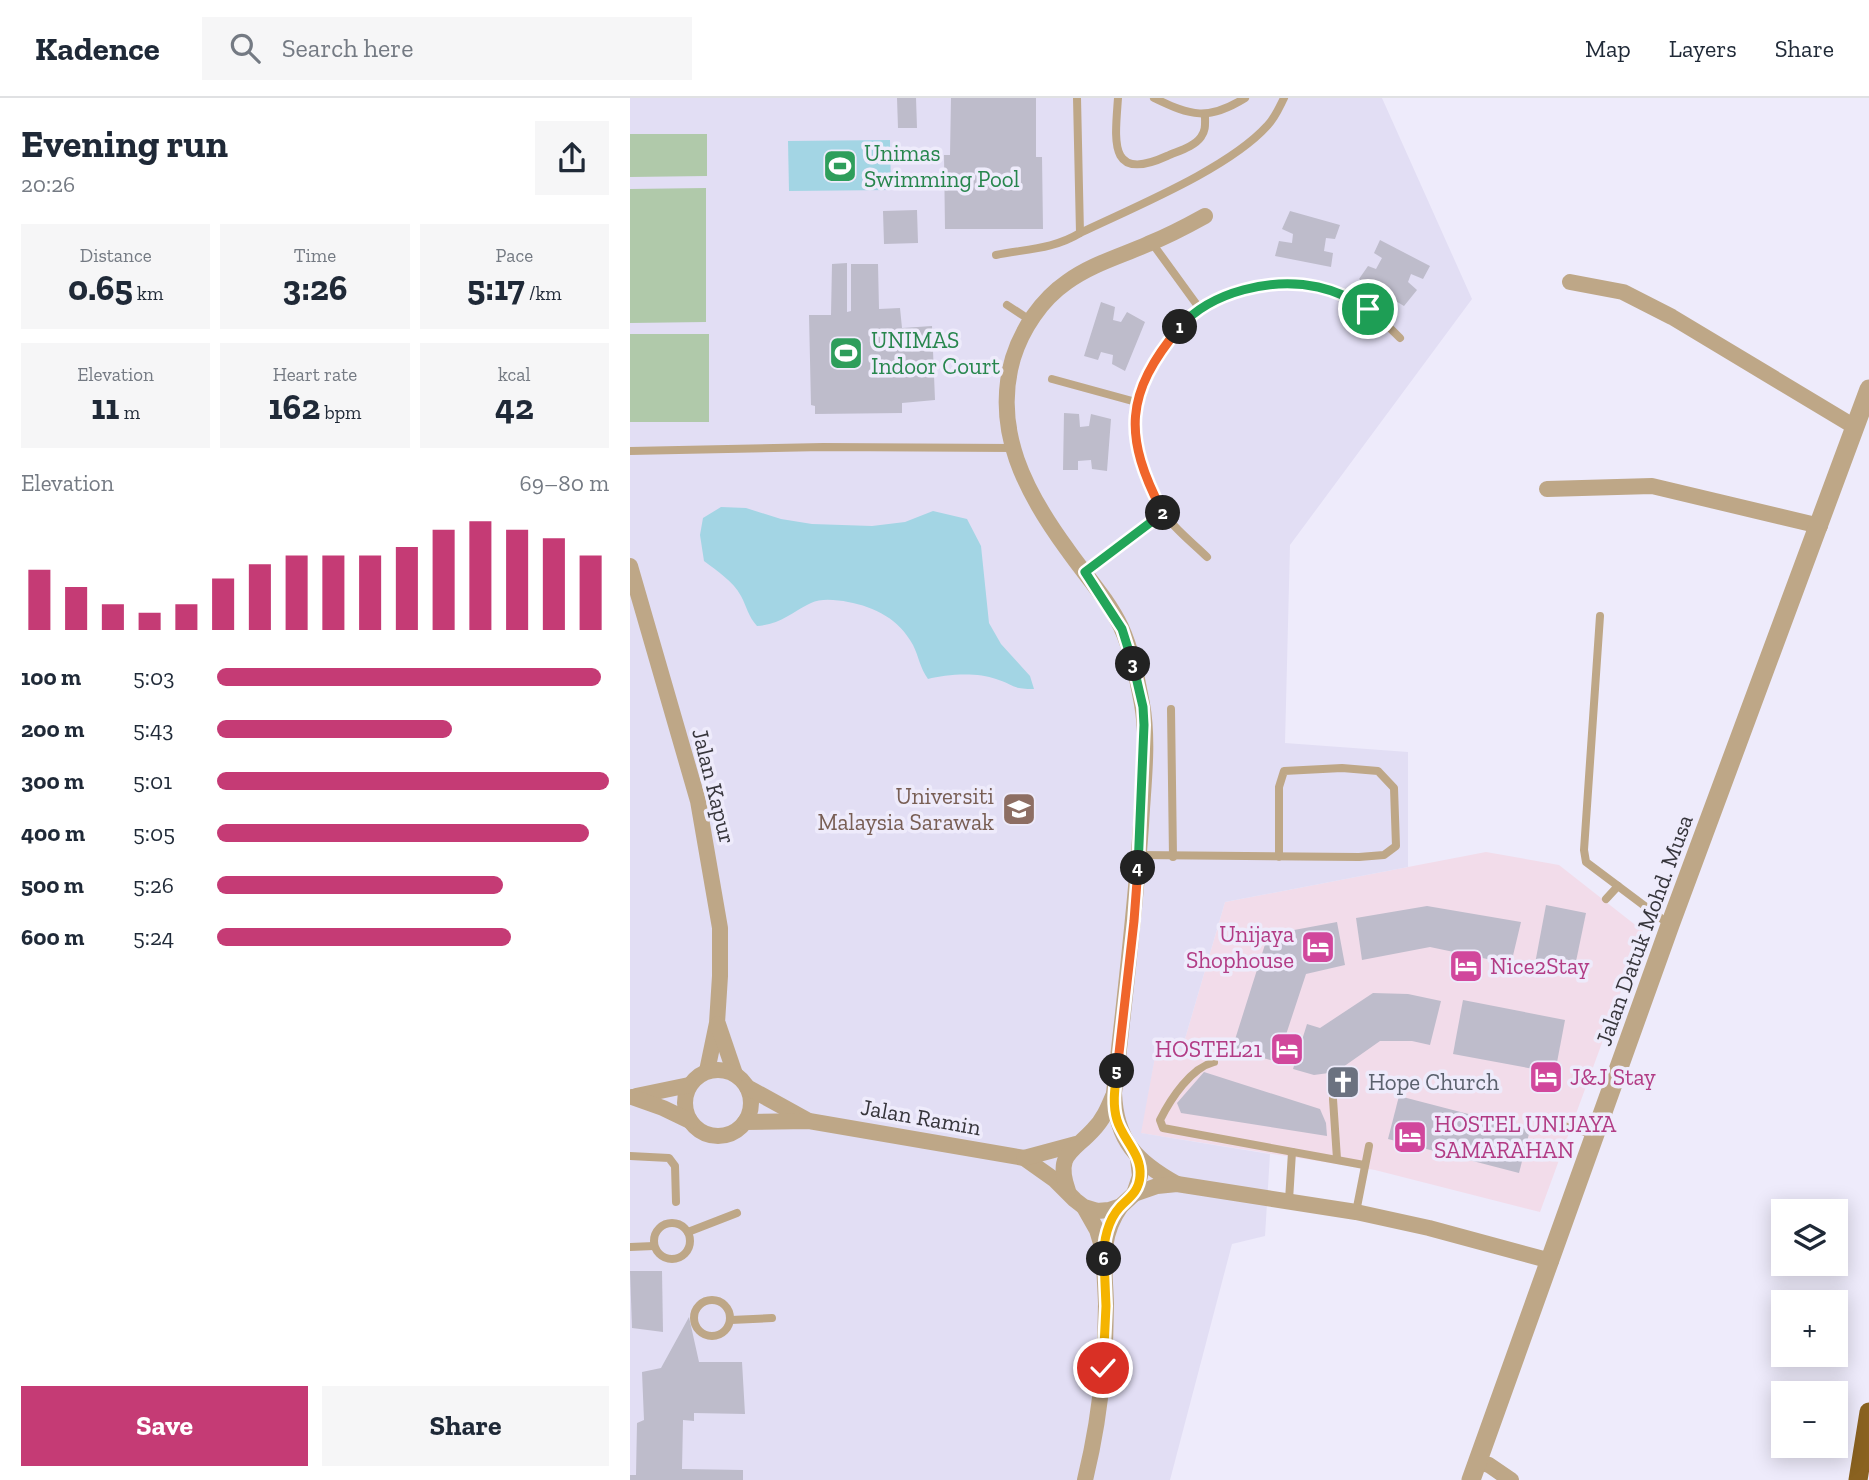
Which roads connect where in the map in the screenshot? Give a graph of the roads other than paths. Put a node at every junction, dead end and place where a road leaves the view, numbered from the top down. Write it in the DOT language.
graph roads {
  1 [pos="1077,98"];
  2 [pos="1118,98"];
  3 [pos="1154,98"];
  4 [pos="1245,98"];
  5 [pos="1284,98"];
  6 [pos="1205,116"];
  7 [pos="1205,216"];
  8 [pos="1080,233"];
  9 [pos="1152,243"];
  10 [pos="996,255"];
  11 [pos="1570,282"];
  12 [pos="1007,305"];
  13 [pos="1200,309"];
  14 [pos="1030,320"];
  15 [pos="1400,338"];
  16 [pos="1052,379"];
  17 [pos="1868,395"];
  18 [pos="1136,402"];
  19 [pos="1855,427"];
  20 [pos="1013,448"];
  21 [pos="630,451"];
  22 [pos="1547,489"];
  23 [pos="1164,514"];
  24 [pos="1820,526"];
  25 [pos="1207,557"];
  26 [pos="630,566"];
  27 [pos="1085,572"];
  28 [pos="1600,616"];
  29 [pos="1171,709"];
  30 [pos="1139,855"];
  31 [pos="1173,856"];
  32 [pos="1279,857"];
  33 [pos="1618,886"];
  34 [pos="1606,899"];
  35 [pos="1670,925"];
  36 [pos="717,1023"];
  37 [pos="1214,1062"];
  38 [pos="707,1071"];
  39 [pos="735,1074"];
  40 [pos="690,1085"];
  41 [pos="747,1087"];
  42 [pos="1114,1093"];
  43 [pos="631,1097"];
  44 [pos="1333,1099"];
  45 [pos="690,1121"];
  46 [pos="809,1121"];
  47 [pos="745,1122"];
  48 [pos="1554,1123"];
  49 [pos="1596,1135"];
  50 [pos="1081,1141"];
  51 [pos="1369,1146"];
  52 [pos="1292,1152"];
  53 [pos="1134,1153"];
  54 [pos="630,1156"];
  55 [pos="1024,1158"];
  56 [pos="1337,1159"];
  57 [pos="1364,1165"];
  58 [pos="1177,1184"];
  59 [pos="1068,1191"];
  60 [pos="1134,1194"];
  61 [pos="1283,1200"];
  62 [pos="676,1202"];
  63 [pos="1121,1206"];
  64 [pos="1084,1207"];
  65 [pos="1356,1212"];
  66 [pos="737,1213"];
  67 [pos="688,1232"];
  68 [pos="630,1247"];
  69 [pos="654,1247"];
  70 [pos="1103,1250"];
  71 [pos="1551,1261"];
  72 [pos="772,1318"];
  73 [pos="731,1320"];
  74 [pos="1869,1412"];
  75 [pos="1475,1471"];
  76 [pos="1085,1480"];
  77 [pos="1511,1480"];
  78 [pos="1858,1480"];
  1 -- 8 [label="lane"];
  2 -- 6 [label="lane"];
  3 -- 6 [label="lane"];
  4 -- 6 [label="lane"];
  5 -- 8 [label="lane"];
  7 -- 9 [label="street"];
  8 -- 10 [label="lane"];
  9 -- 13 [label="lane"];
  9 -- 14 [label="street"];
  11 -- 19 [label="street"];
  12 -- 14 [label="lane"];
  13 -- 15 [label="lane"];
  13 -- 18 [label="lane"];
  14 -- 20 [label="street"];
  16 -- 18 [label="lane"];
  17 -- 19 [label="street, Jalan Datuk Mohd. Musa"];
  18 -- 23 [label="lane"];
  19 -- 24 [label="street, Jalan Datuk Mohd. Musa"];
  20 -- 21 [label="lane"];
  20 -- 27 [label="street"];
  22 -- 24 [label="street"];
  23 -- 25 [label="lane"];
  23 -- 27 [label="lane"];
  24 -- 35 [label="street, Jalan Datuk Mohd. Musa"];
  26 -- 36 [label="street, Jalan Kapur"];
  27 -- 30 [label="street"];
  28 -- 33 [label="lane"];
  29 -- 31 [label="lane"];
  30 -- 31 [label="lane"];
  30 -- 42 [label="street"];
  31 -- 32 [label="lane"];
  32 -- 32 [label="lane"];
  33 -- 34 [label="lane"];
  33 -- 35 [label="lane"];
  35 -- 49 [label="street, Jalan Datuk Mohd. Musa"];
  36 -- 38 [label="street, Jalan Kapur"];
  36 -- 39 [label="street, Jalan Kapur"];
  37 -- 52 [label="lane"];
  38 -- 39 [label="street"];
  38 -- 40 [label="street"];
  39 -- 41 [label="street"];
  40 -- 43 [label="street"];
  40 -- 45 [label="street"];
  41 -- 46 [label="street, Jalan Ramin"];
  41 -- 47 [label="street"];
  42 -- 50 [label="street"];
  42 -- 53 [label="street"];
  43 -- 45 [label="street"];
  44 -- 56 [label="lane"];
  45 -- 47 [label="street"];
  46 -- 47 [label="street, Jalan Ramin"];
  46 -- 55 [label="street, Jalan Ramin"];
  48 -- 49 [label="lane"];
  49 -- 71 [label="street, Jalan Datuk Mohd. Musa"];
  50 -- 53 [label="street"];
  50 -- 55 [label="street"];
  50 -- 59 [label="street"];
  51 -- 57 [label="lane"];
  52 -- 56 [label="lane"];
  52 -- 61 [label="lane"];
  53 -- 58 [label="street"];
  53 -- 60 [label="street"];
  54 -- 62 [label="lane"];
  55 -- 59 [label="street"];
  56 -- 57 [label="lane"];
  57 -- 65 [label="lane"];
  58 -- 60 [label="street"];
  58 -- 61 [label="street"];
  59 -- 64 [label="street"];
  60 -- 63 [label="street"];
  61 -- 65 [label="street"];
  63 -- 64 [label="street"];
  63 -- 70 [label="street"];
  64 -- 70 [label="street"];
  65 -- 71 [label="street"];
  66 -- 67 [label="lane"];
  67 -- 69 [label="lane"];
  67 -- 69 [label="lane"];
  68 -- 69 [label="lane"];
  70 -- 76 [label="street"];
  71 -- 75 [label="street, Jalan Datuk Mohd. Musa"];
  72 -- 73 [label="lane"];
  73 -- 73 [label="lane"];
  74 -- 78 [label="highway"];
  75 -- 77 [label="street"];
}
